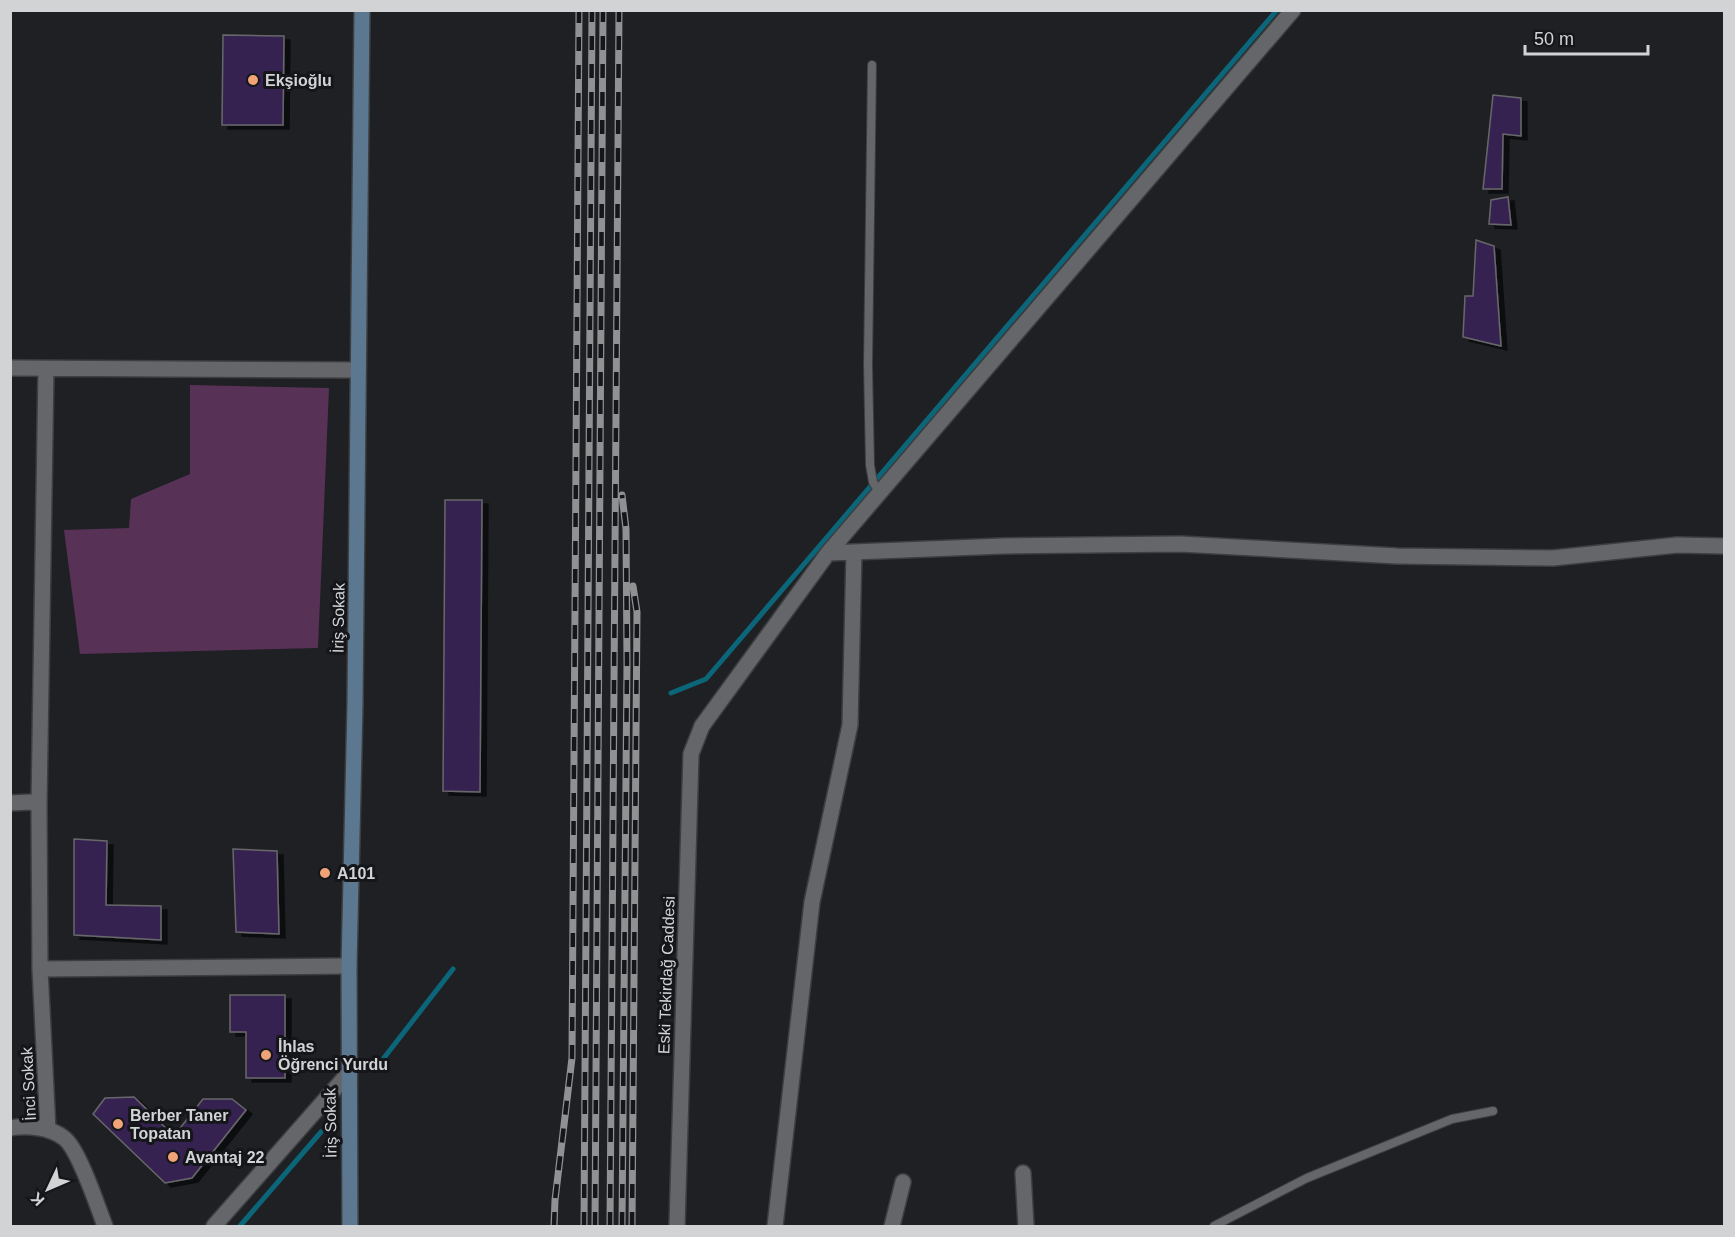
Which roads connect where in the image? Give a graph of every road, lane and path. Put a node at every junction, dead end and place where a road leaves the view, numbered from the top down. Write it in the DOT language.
graph roads {
  1 [pos="362,10"];
  2 [pos="1293,10"];
  3 [pos="872,65"];
  4 [pos="10,368"];
  5 [pos="46,369"];
  6 [pos="358,370"];
  7 [pos="877,489"];
  8 [pos="1725,546"];
  9 [pos="854,552"];
  10 [pos="828,554"];
  11 [pos="10,803"];
  12 [pos="39,806"];
  13 [pos="348,966"];
  14 [pos="40,969"];
  15 [pos="347,1075"];
  16 [pos="1493,1111"];
  17 [pos="10,1128"];
  18 [pos="48,1130"];
  19 [pos="1023,1173"];
  20 [pos="903,1182"];
  21 [pos="105,1227"];
  22 [pos="214,1227"];
  23 [pos="350,1227"];
  24 [pos="677,1227"];
  25 [pos="775,1227"];
  26 [pos="892,1227"];
  27 [pos="1026,1227"];
  28 [pos="1214,1227"];
  1 -- 6 [label="main road, İriş Sokak"];
  2 -- 7 [label="street, Eski Tekirdağ Caddesi"];
  3 -- 7 [label="lane"];
  4 -- 5 [label="street"];
  5 -- 6 [label="street"];
  5 -- 12 [label="street, İnci Sokak"];
  6 -- 13 [label="main road, İriş Sokak"];
  7 -- 10 [label="street, Eski Tekirdağ Caddesi"];
  8 -- 9 [label="street"];
  9 -- 10 [label="street"];
  9 -- 25 [label="street"];
  10 -- 24 [label="street, Eski Tekirdağ Caddesi"];
  11 -- 12 [label="street"];
  12 -- 14 [label="street, İnci Sokak"];
  13 -- 14 [label="street"];
  13 -- 15 [label="main road, İriş Sokak"];
  14 -- 18 [label="street, İnci Sokak"];
  15 -- 22 [label="street"];
  15 -- 23 [label="main road, İriş Sokak"];
  16 -- 28 [label="lane"];
  17 -- 18 [label="street"];
  18 -- 21 [label="street, İnci Sokak"];
  19 -- 27 [label="street"];
  20 -- 26 [label="street"];
}
